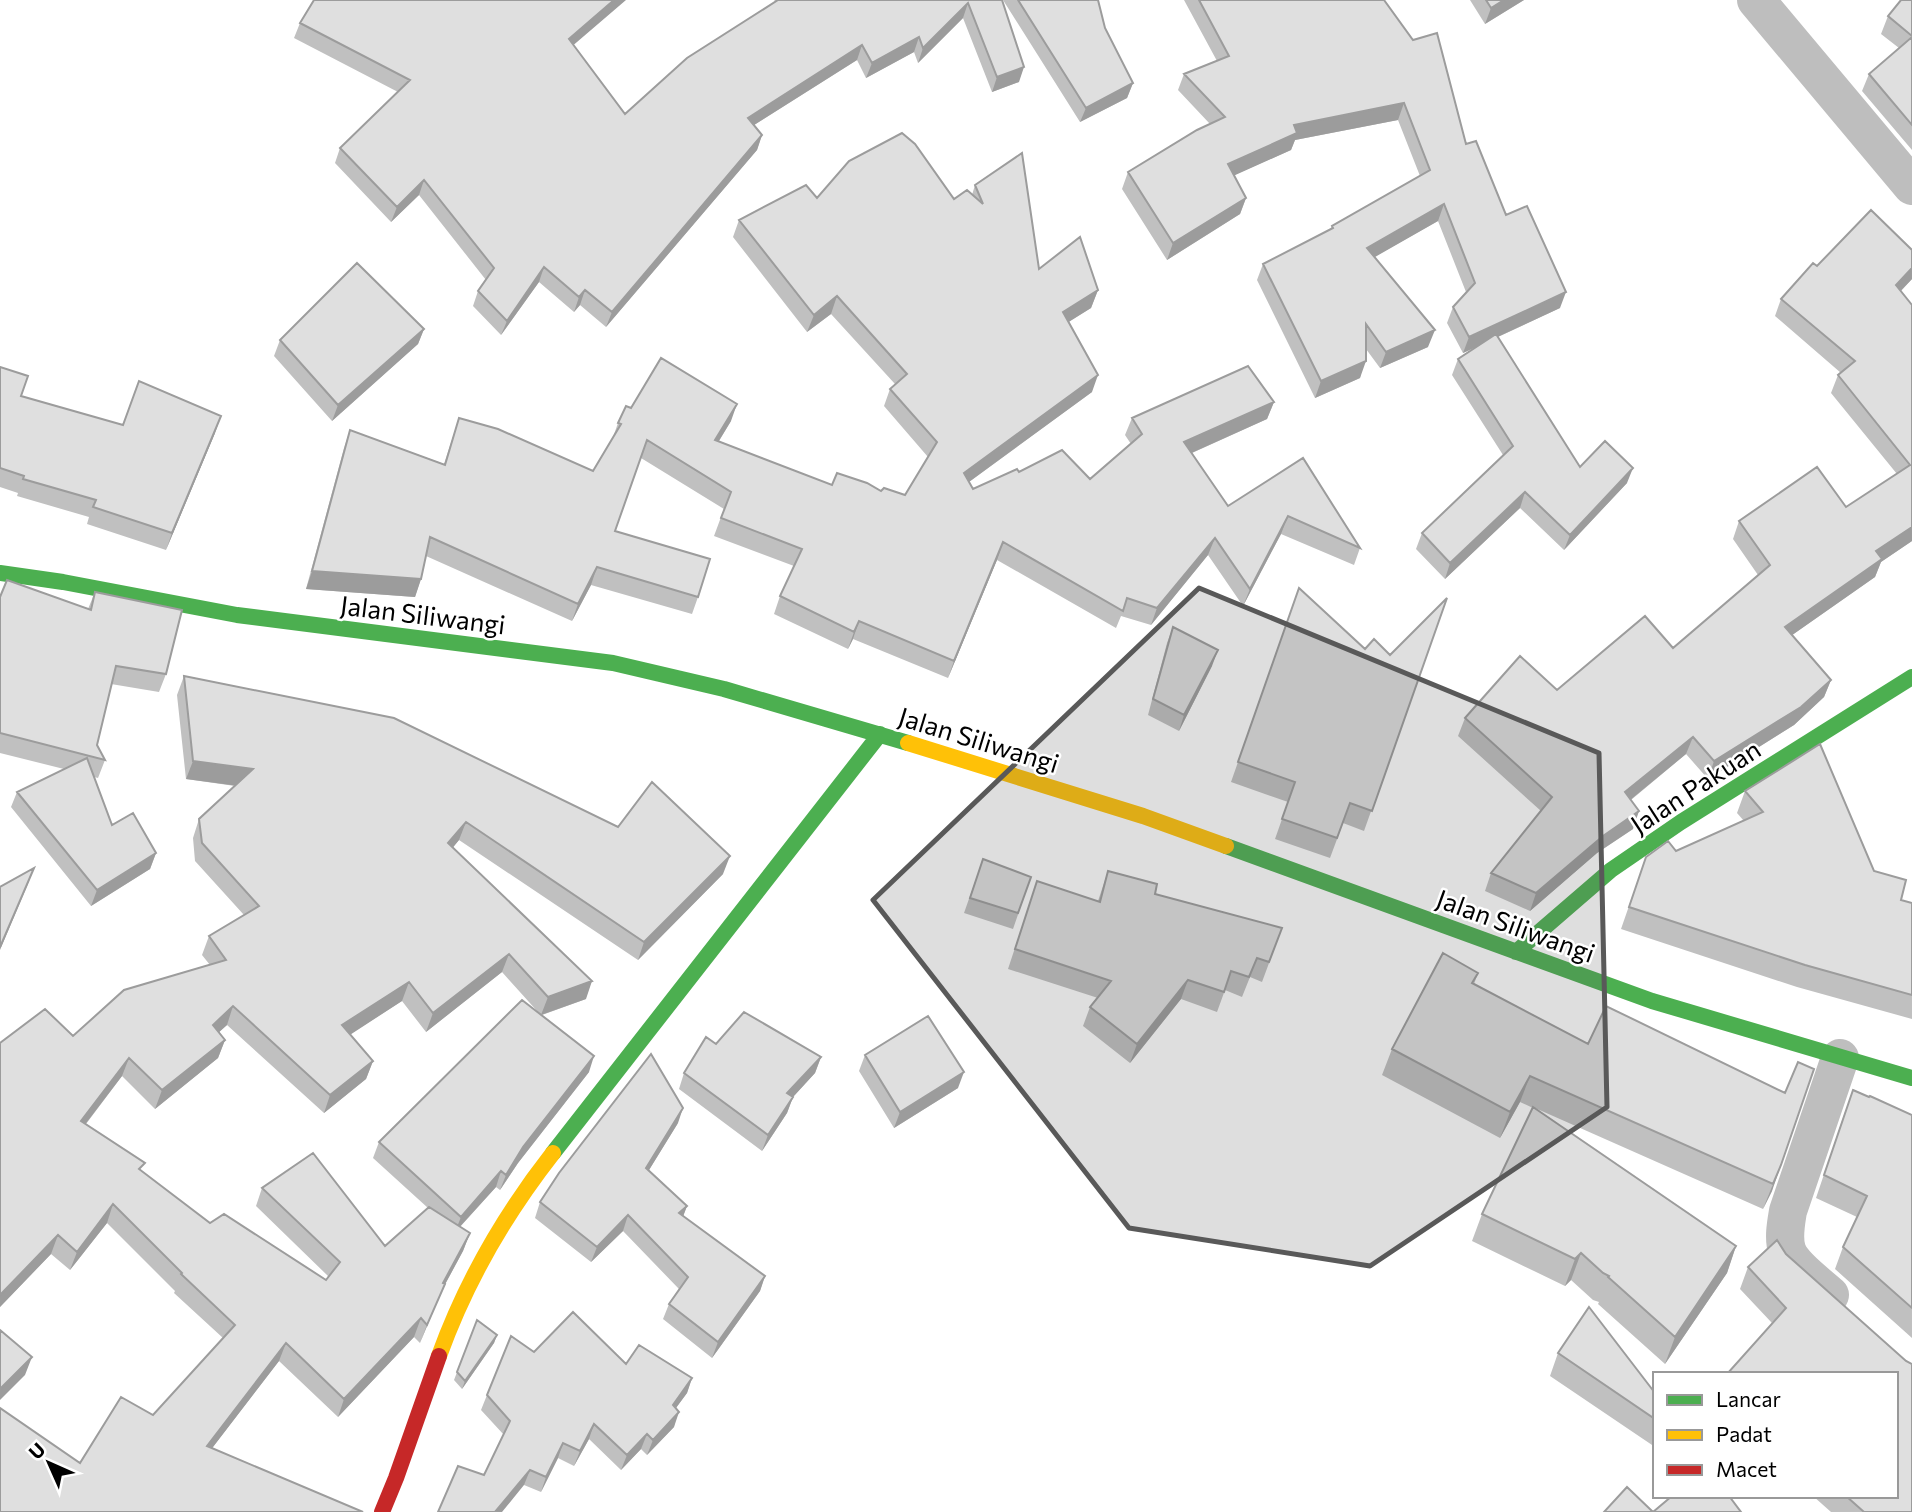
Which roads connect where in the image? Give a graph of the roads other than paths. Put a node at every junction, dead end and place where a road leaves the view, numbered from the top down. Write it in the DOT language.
graph roads {
  1 [pos="1756,0"];
  2 [pos="1912,186"];
  3 [pos="0,573"];
  4 [pos="1912,677"];
  5 [pos="880,734"];
  6 [pos="1516,952"];
  7 [pos="1840,1058"];
  8 [pos="1912,1078"];
  9 [pos="1857,1319"];
  10 [pos="382,1512"];
  1 -- 2 [label="street"];
  3 -- 5 [label="main road, Jalan Siliwangi"];
  4 -- 6 [label="main road, Jalan Pakuan"];
  5 -- 6 [label="main road, Jalan Siliwangi"];
  5 -- 10 [label="main road"];
  6 -- 7 [label="main road, Jalan Siliwangi"];
  7 -- 8 [label="main road, Jalan Siliwangi"];
  7 -- 9 [label="street"];
}
